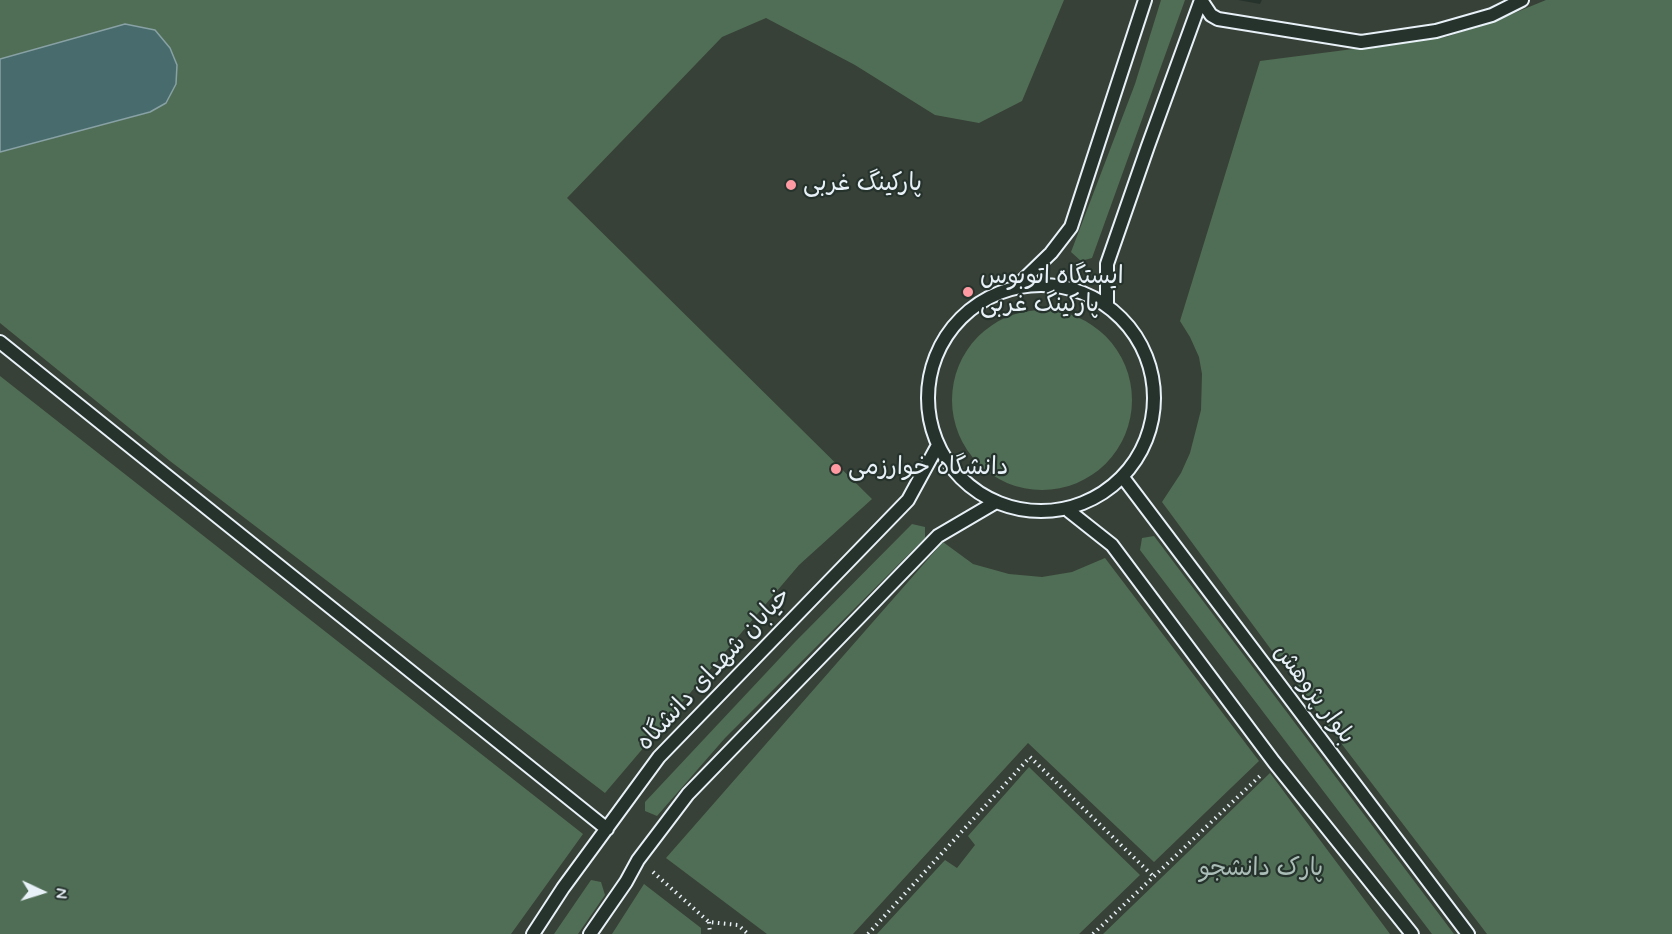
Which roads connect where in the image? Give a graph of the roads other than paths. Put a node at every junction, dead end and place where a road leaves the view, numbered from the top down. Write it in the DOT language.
graph roads {
  1 [pos="1145,0"];
  2 [pos="1522,0"];
  3 [pos="1020,283"];
  4 [pos="1107,305"];
  5 [pos="0,342"];
  6 [pos="938,445"];
  7 [pos="1125,480"];
  8 [pos="996,502"];
  9 [pos="1069,511"];
  10 [pos="607,829"];
  11 [pos="533,934"];
  12 [pos="590,934"];
  13 [pos="1412,934"];
  14 [pos="1468,934"];
  1 -- 3 [label="lane"];
  2 -- 4 [label="lane"];
  3 -- 4 [label="lane"];
  3 -- 6 [label="lane"];
  4 -- 7 [label="lane"];
  5 -- 10 [label="lane"];
  6 -- 8 [label="lane"];
  6 -- 10 [label="lane, خیابان شهدای دانشگاه"];
  7 -- 9 [label="lane"];
  7 -- 14 [label="lane, بلوار پژوهش"];
  8 -- 9 [label="lane"];
  8 -- 12 [label="lane"];
  9 -- 13 [label="lane"];
  10 -- 11 [label="lane, خیابان شهدای دانشگاه"];
}
